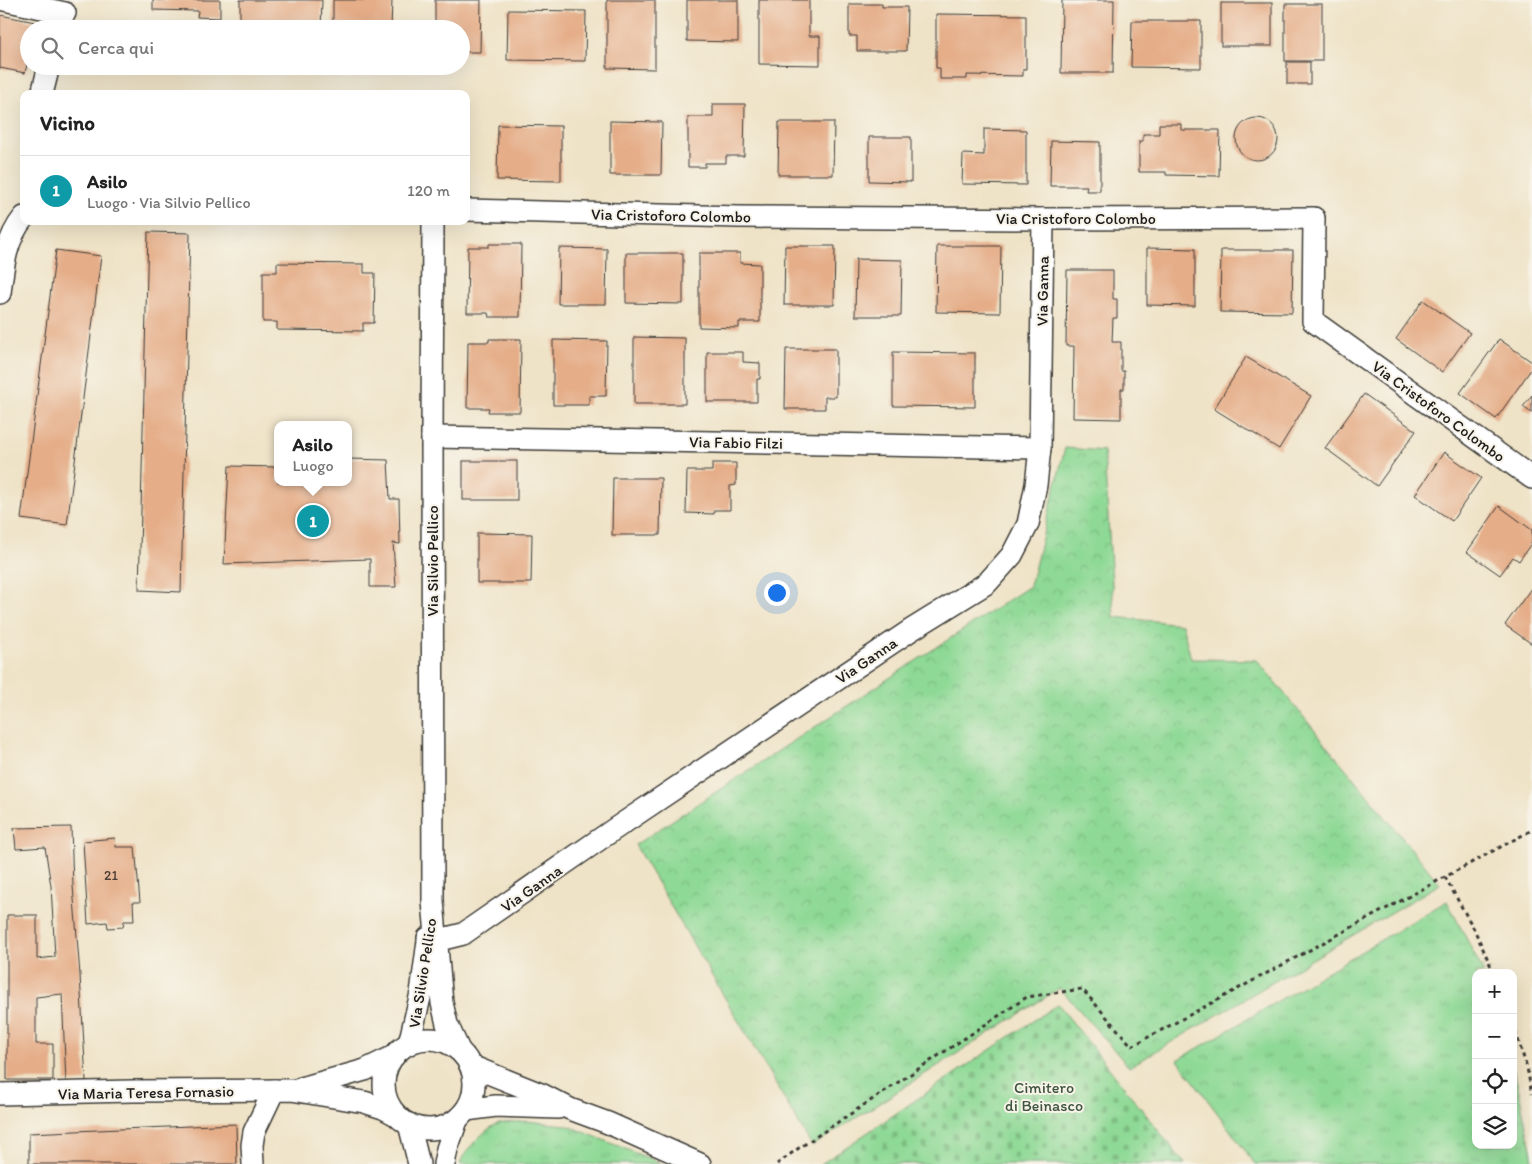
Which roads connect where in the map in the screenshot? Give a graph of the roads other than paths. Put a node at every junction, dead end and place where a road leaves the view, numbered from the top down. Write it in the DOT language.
graph roads {
  1 [pos="4,0"];
  2 [pos="65,14"];
  3 [pos="47,75"];
  4 [pos="43,90"];
  5 [pos="470,210"];
  6 [pos="1043,219"];
  7 [pos="20,224"];
  8 [pos="433,225"];
  9 [pos="2,270"];
  10 [pos="0,293"];
  11 [pos="432,437"];
  12 [pos="1040,448"];
  13 [pos="1532,478"];
  14 [pos="432,938"];
  15 [pos="401,1050"];
  16 [pos="465,1058"];
  17 [pos="282,1090"];
  18 [pos="0,1094"];
  19 [pos="570,1109"];
  20 [pos="462,1115"];
  21 [pos="403,1120"];
  22 [pos="253,1164"];
  23 [pos="419,1164"];
  24 [pos="444,1164"];
  25 [pos="700,1164"];
  1 -- 2 [label="street"];
  3 -- 4 [label="street"];
  5 -- 6 [label="street, Via Cristoforo Colombo"];
  6 -- 12 [label="street, Via Ganna"];
  6 -- 13 [label="street, Via Cristoforo Colombo"];
  7 -- 9 [label="street"];
  8 -- 11 [label="street, Via Silvio Pellico"];
  9 -- 10 [label="street"];
  11 -- 12 [label="street, Via Fabio Filzi"];
  11 -- 14 [label="street, Via Silvio Pellico"];
  12 -- 14 [label="street, Via Ganna"];
  14 -- 15 [label="street, Via Silvio Pellico"];
  14 -- 16 [label="street, Via Silvio Pellico"];
  15 -- 16 [label="street"];
  15 -- 17 [label="street, Via Maria Teresa Fornasio"];
  15 -- 21 [label="street"];
  16 -- 19 [label="street"];
  16 -- 20 [label="street"];
  17 -- 18 [label="street, Via Maria Teresa Fornasio"];
  17 -- 21 [label="street, Via Maria Teresa Fornasio"];
  17 -- 22 [label="street"];
  19 -- 20 [label="street"];
  19 -- 25 [label="street"];
  20 -- 21 [label="street"];
  20 -- 24 [label="street"];
  21 -- 23 [label="street"];
}
